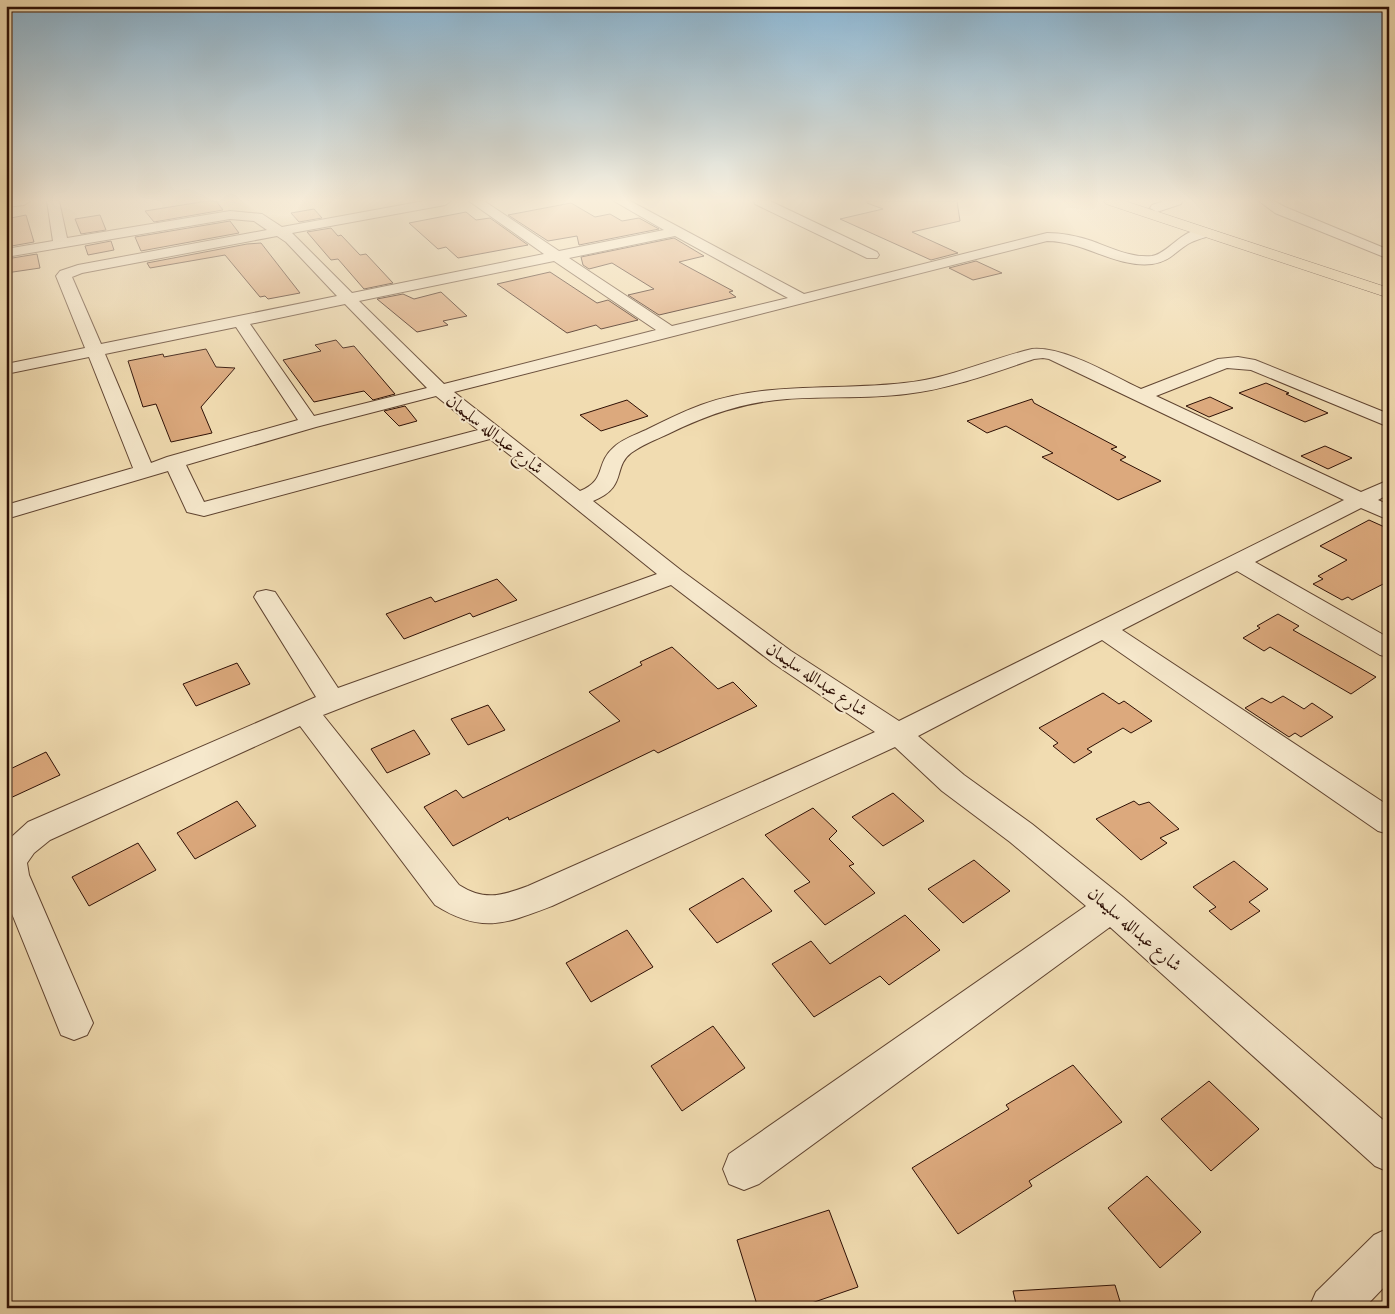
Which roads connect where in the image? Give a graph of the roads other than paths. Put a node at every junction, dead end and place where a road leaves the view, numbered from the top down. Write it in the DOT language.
graph roads {
  1 [pos="116,262"];
  2 [pos="315,262"];
  3 [pos="519,262"];
  4 [pos="565,262"];
  5 [pos="732,262"];
  6 [pos="947,262"];
  7 [pos="1293,262"];
  8 [pos="1323,262"];
  9 [pos="1389,284"];
  10 [pos="1389,294"];
  11 [pos="349,298"];
  12 [pos="802,299"];
  13 [pos="240,321"];
  14 [pos="671,333"];
  15 [pos="95,350"];
  16 [pos="6,368"];
  17 [pos="441,391"];
  18 [pos="1139,396"];
  19 [pos="1389,421"];
  20 [pos="309,423"];
  21 [pos="494,432"];
  22 [pos="174,461"];
  23 [pos="144,470"];
  24 [pos="1389,486"];
  25 [pos="576,499"];
  26 [pos="1361,500"];
  27 [pos="6,512"];
  28 [pos="1389,513"];
  29 [pos="1238,562"];
  30 [pos="674,576"];
  31 [pos="266,597"];
  32 [pos="1102,629"];
  33 [pos="1389,649"];
  34 [pos="318,706"];
  35 [pos="898,734"];
  36 [pos="1389,822"];
  37 [pos="1111,907"];
  38 [pos="74,1023"];
  39 [pos="1389,1152"];
  40 [pos="744,1169"];
  41 [pos="1389,1250"];
  42 [pos="1332,1308"];
  1 -- 15 [label="street"];
  2 -- 11 [label="street, شارع عبدالله سليمان"];
  3 -- 11 [label="street"];
  4 -- 14 [label="street"];
  5 -- 12 [label="street"];
  6 -- 12 [label="street"];
  7 -- 10 [label="highway"];
  8 -- 9 [label="highway"];
  11 -- 13 [label="street"];
  11 -- 17 [label="street, شارع عبدالله سليمان"];
  12 -- 14 [label="street"];
  13 -- 15 [label="street"];
  13 -- 20 [label="street"];
  14 -- 17 [label="street"];
  15 -- 16 [label="street"];
  15 -- 23 [label="street"];
  17 -- 20 [label="street"];
  17 -- 21 [label="street, شارع عبدالله سليمان"];
  18 -- 19 [label="street"];
  18 -- 25 [label="street"];
  18 -- 26 [label="street"];
  20 -- 22 [label="street"];
  21 -- 22 [label="street"];
  21 -- 25 [label="street, شارع عبدالله سليمان"];
  22 -- 23 [label="street"];
  23 -- 27 [label="street"];
  24 -- 26 [label="street"];
  25 -- 30 [label="street, شارع عبدالله سليمان"];
  26 -- 28 [label="street"];
  26 -- 29 [label="street"];
  29 -- 32 [label="street"];
  29 -- 33 [label="street"];
  30 -- 34 [label="street"];
  30 -- 35 [label="street, شارع عبدالله سليمان"];
  31 -- 34 [label="street"];
  32 -- 35 [label="street"];
  32 -- 36 [label="street"];
  34 -- 35 [label="street"];
  34 -- 38 [label="street"];
  35 -- 37 [label="street, شارع عبدالله سليمان"];
  37 -- 39 [label="street, شارع عبدالله سليمان"];
  37 -- 40 [label="street"];
  41 -- 42 [label="street"];
}
